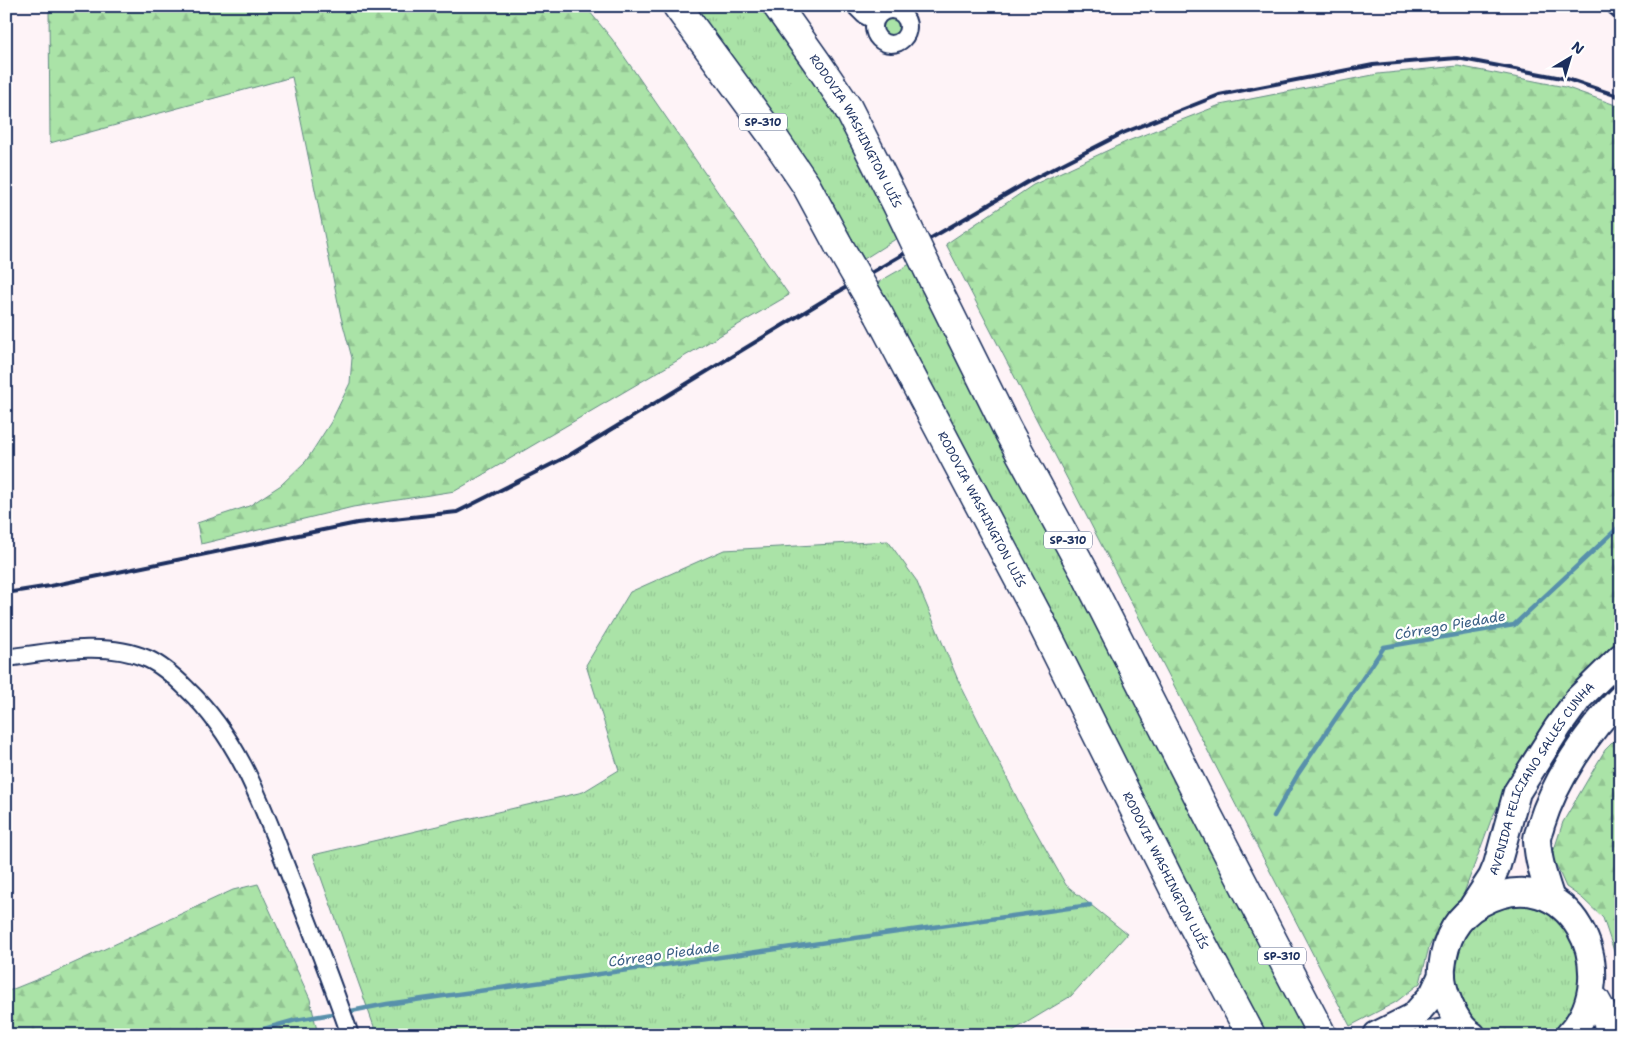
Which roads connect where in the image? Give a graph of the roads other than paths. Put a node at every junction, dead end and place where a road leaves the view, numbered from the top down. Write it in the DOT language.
graph roads {
  1 [pos="676,6"];
  2 [pos="777,6"];
  3 [pos="855,6"];
  4 [pos="1615,6"];
  5 [pos="1621,11"];
  6 [pos="875,21"];
  7 [pos="1621,657"];
  8 [pos="6,658"];
  9 [pos="1621,698"];
  10 [pos="1550,896"];
  11 [pos="1472,908"];
  12 [pos="1442,975"];
  13 [pos="1596,1001"];
  14 [pos="1469,1033"];
  15 [pos="350,1034"];
  16 [pos="1251,1035"];
  17 [pos="1322,1035"];
  18 [pos="1378,1035"];
  19 [pos="1428,1035"];
  20 [pos="1569,1035"];
  21 [pos="1615,1035"];
  1 -- 16 [label="highway, RODOVIA WASHINGTON LUÍS / SP-310, bridge"];
  2 -- 17 [label="highway, RODOVIA WASHINGTON LUÍS / SP-310, bridge"];
  3 -- 6 [label="street"];
  4 -- 5 [label="street"];
  7 -- 11 [label="main road, AVENIDA FELICIANO SALLES CUNHA"];
  8 -- 15 [label="street"];
  9 -- 10 [label="main road, AVENIDA FELICIANO SALLES CUNHA"];
  10 -- 11 [label="main road"];
  10 -- 13 [label="main road"];
  11 -- 12 [label="main road"];
  12 -- 14 [label="main road"];
  12 -- 18 [label="main road"];
  13 -- 20 [label="main road"];
  13 -- 21 [label="highway"];
  14 -- 19 [label="main road"];
}
